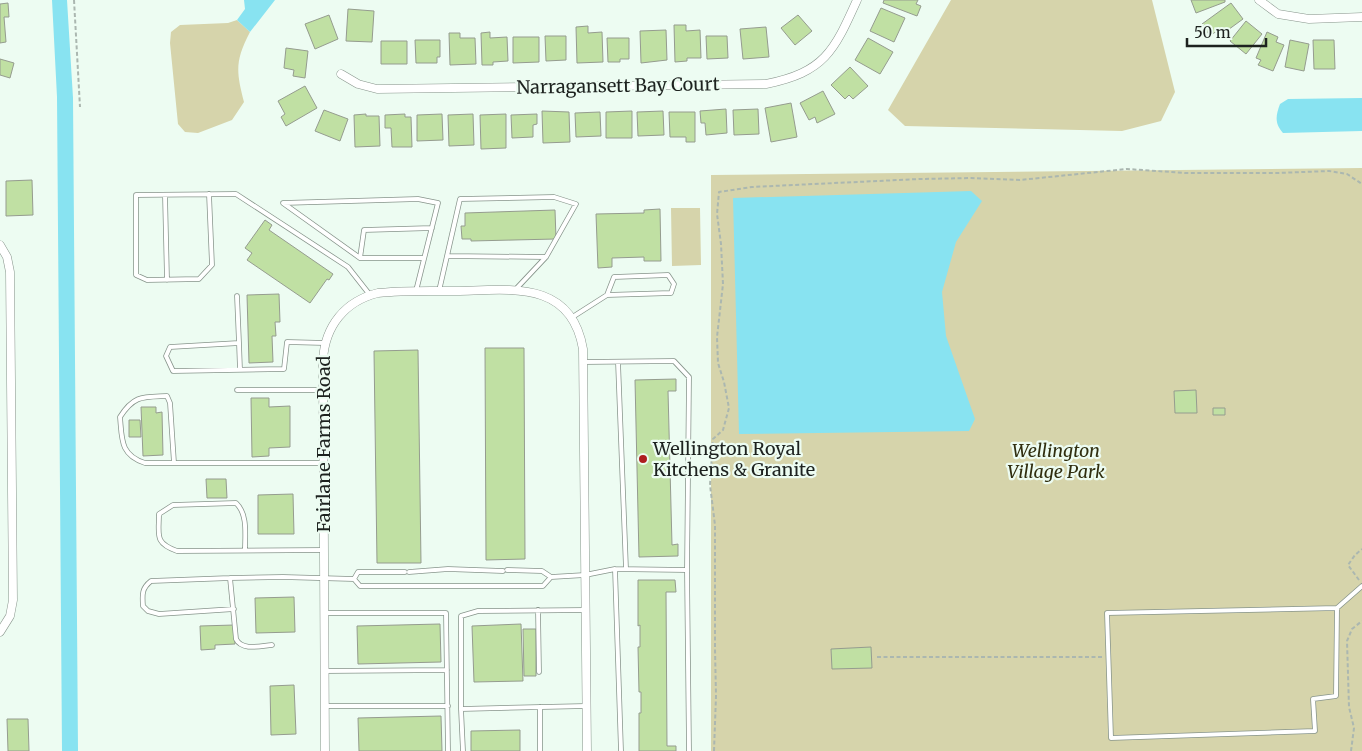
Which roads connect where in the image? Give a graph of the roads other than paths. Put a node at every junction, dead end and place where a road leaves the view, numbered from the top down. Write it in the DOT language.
graph roads {
  1 [pos="857,0"];
  2 [pos="1259,0"];
  3 [pos="1362,17"];
  4 [pos="341,74"];
  5 [pos="209,194"];
  6 [pos="165,195"];
  7 [pos="432,228"];
  8 [pos="0,245"];
  9 [pos="447,256"];
  10 [pos="546,257"];
  11 [pos="360,258"];
  12 [pos="424,258"];
  13 [pos="167,280"];
  14 [pos="515,290"];
  15 [pos="416,291"];
  16 [pos="439,291"];
  17 [pos="607,294"];
  18 [pos="370,295"];
  19 [pos="237,296"];
  20 [pos="571,318"];
  21 [pos="239,343"];
  22 [pos="325,343"];
  23 [pos="584,362"];
  24 [pos="618,362"];
  25 [pos="240,370"];
  26 [pos="237,390"];
  27 [pos="323,390"];
  28 [pos="174,463"];
  29 [pos="324,463"];
  30 [pos="245,550"];
  31 [pos="324,550"];
  32 [pos="615,569"];
  33 [pos="626,569"];
  34 [pos="687,570"];
  35 [pos="586,575"];
  36 [pos="551,577"];
  37 [pos="230,578"];
  38 [pos="324,579"];
  39 [pos="354,579"];
  40 [pos="1362,586"];
  41 [pos="1337,608"];
  42 [pos="234,609"];
  43 [pos="538,610"];
  44 [pos="586,610"];
  45 [pos="325,613"];
  46 [pos="0,632"];
  47 [pos="272,645"];
  48 [pos="447,670"];
  49 [pos="325,671"];
  50 [pos="539,672"];
  51 [pos="325,706"];
  52 [pos="448,706"];
  53 [pos="586,706"];
  54 [pos="540,707"];
  55 [pos="462,709"];
  56 [pos="326,751"];
  57 [pos="448,751"];
  58 [pos="462,751"];
  59 [pos="540,751"];
  60 [pos="587,751"];
  61 [pos="621,751"];
  62 [pos="689,751"];
  1 -- 4 [label="street, Narragansett Bay Court"];
  2 -- 3 [label="street"];
  5 -- 6 [label="lane"];
  5 -- 13 [label="lane"];
  5 -- 18 [label="lane"];
  6 -- 13 [label="lane"];
  6 -- 13 [label="lane"];
  7 -- 11 [label="lane"];
  7 -- 11 [label="lane"];
  7 -- 12 [label="lane"];
  8 -- 46 [label="street"];
  9 -- 10 [label="lane"];
  9 -- 10 [label="lane"];
  9 -- 16 [label="lane"];
  10 -- 14 [label="lane"];
  11 -- 12 [label="lane"];
  12 -- 15 [label="lane"];
  14 -- 16 [label="street, Fairlane Farms Road"];
  14 -- 20 [label="street, Fairlane Farms Road"];
  15 -- 16 [label="street, Fairlane Farms Road"];
  15 -- 18 [label="street, Fairlane Farms Road"];
  17 -- 17 [label="lane"];
  17 -- 20 [label="lane"];
  18 -- 22 [label="street, Fairlane Farms Road"];
  19 -- 21 [label="lane"];
  20 -- 23 [label="street, Fairlane Farms Road"];
  21 -- 25 [label="lane"];
  21 -- 25 [label="lane"];
  22 -- 25 [label="lane"];
  22 -- 27 [label="street, Fairlane Farms Road"];
  23 -- 24 [label="lane"];
  23 -- 35 [label="street, Fairlane Farms Road"];
  24 -- 33 [label="lane"];
  24 -- 34 [label="lane"];
  26 -- 27 [label="lane"];
  27 -- 29 [label="street, Fairlane Farms Road"];
  28 -- 28 [label="lane"];
  28 -- 29 [label="lane"];
  29 -- 31 [label="street, Fairlane Farms Road"];
  30 -- 30 [label="lane"];
  30 -- 31 [label="lane"];
  31 -- 38 [label="street, Fairlane Farms Road"];
  32 -- 33 [label="lane"];
  32 -- 35 [label="lane"];
  32 -- 61 [label="lane"];
  33 -- 34 [label="lane"];
  34 -- 62 [label="lane"];
  35 -- 36 [label="lane"];
  35 -- 44 [label="street, Fairlane Farms Road"];
  36 -- 39 [label="lane"];
  36 -- 39 [label="lane"];
  37 -- 38 [label="lane"];
  37 -- 42 [label="lane"];
  37 -- 42 [label="lane"];
  38 -- 39 [label="lane"];
  38 -- 45 [label="street, Fairlane Farms Road"];
  40 -- 41 [label="lane"];
  41 -- 41 [label="lane"];
  42 -- 47 [label="lane"];
  43 -- 44 [label="lane"];
  43 -- 50 [label="lane"];
  43 -- 55 [label="lane"];
  44 -- 53 [label="street, Fairlane Farms Road"];
  45 -- 48 [label="lane"];
  45 -- 49 [label="street, Fairlane Farms Road"];
  48 -- 49 [label="lane"];
  48 -- 52 [label="lane"];
  49 -- 51 [label="street, Fairlane Farms Road"];
  51 -- 52 [label="lane"];
  51 -- 56 [label="street, Fairlane Farms Road"];
  52 -- 57 [label="lane"];
  53 -- 54 [label="lane"];
  53 -- 60 [label="street, Fairlane Farms Road"];
  54 -- 55 [label="lane"];
  54 -- 59 [label="lane"];
  55 -- 58 [label="lane"];
}
